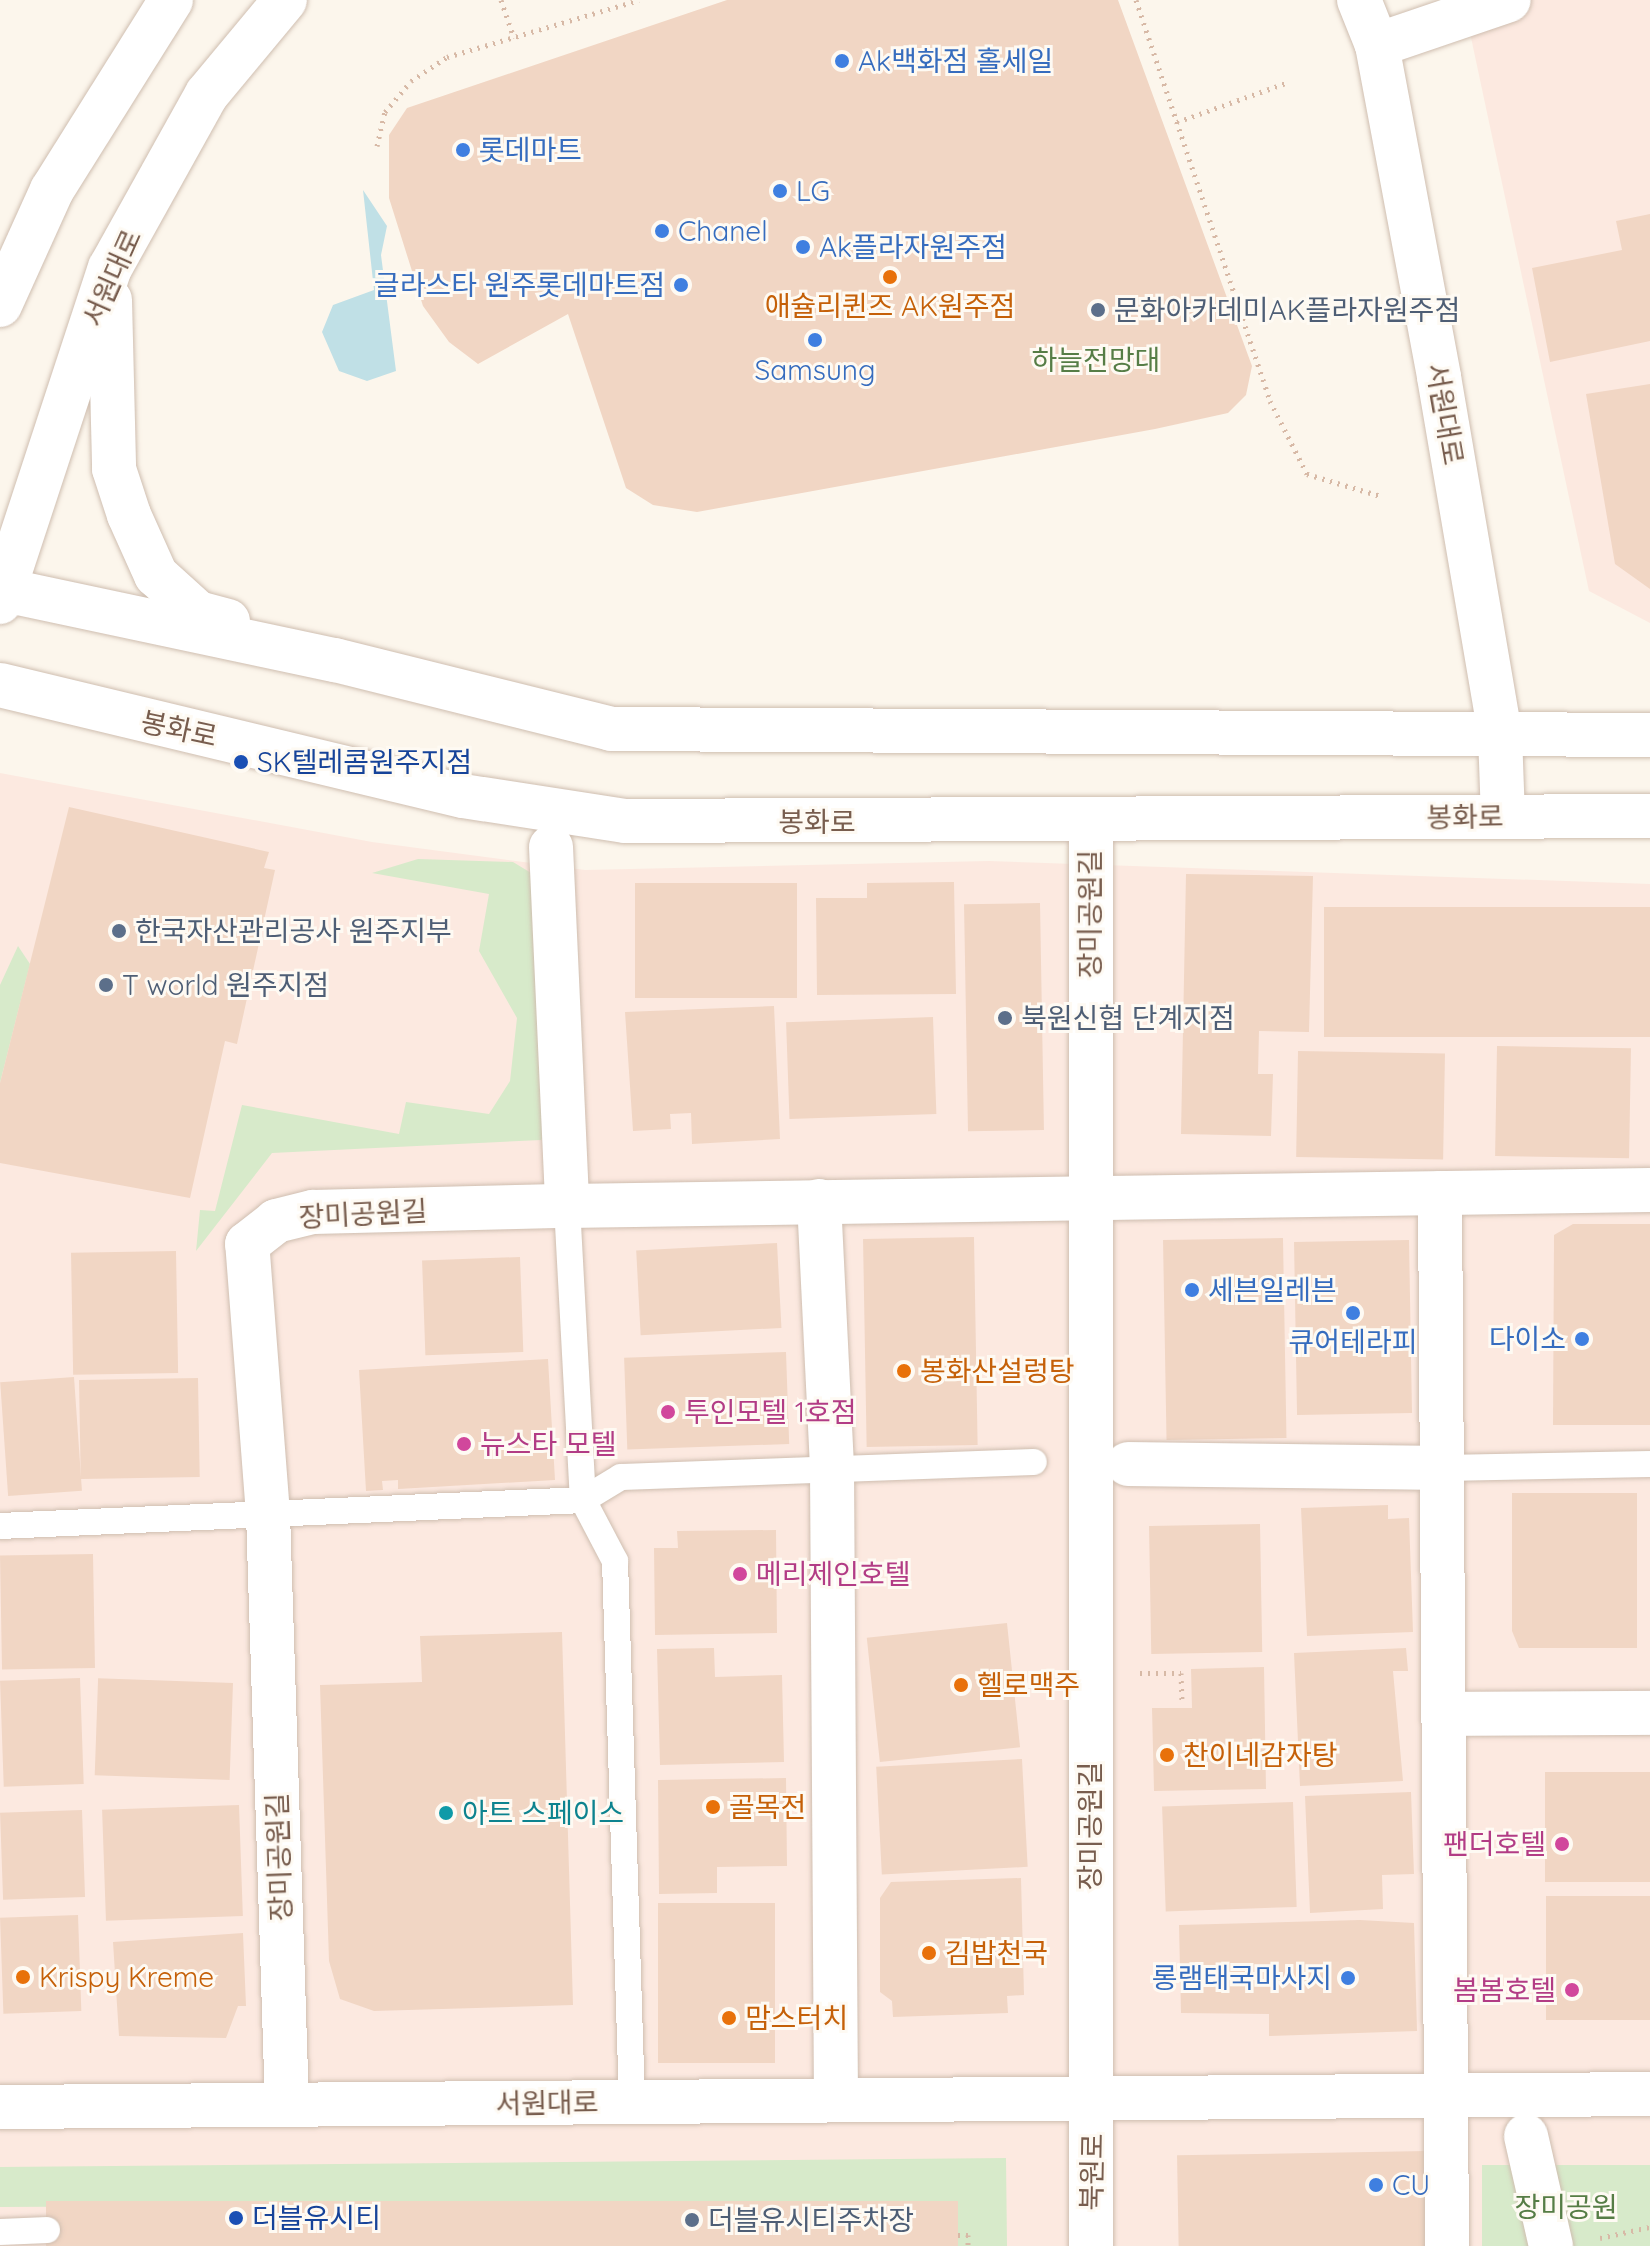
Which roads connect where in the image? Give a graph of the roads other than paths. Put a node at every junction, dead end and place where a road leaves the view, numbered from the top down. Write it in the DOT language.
graph roads {
  1 [pos="171,0"];
  2 [pos="285,0"];
  3 [pos="1359,0"];
  4 [pos="1509,0"];
  5 [pos="1377,45"];
  6 [pos="110,268"];
  7 [pos="0,305"];
  8 [pos="1,594"];
  9 [pos="335,660"];
  10 [pos="0,685"];
  11 [pos="1500,735"];
  12 [pos="1650,735"];
  13 [pos="1503,816"];
  14 [pos="1650,816"];
  15 [pos="1091,824"];
  16 [pos="551,847"];
  17 [pos="1650,1190"];
  18 [pos="1440,1193"];
  19 [pos="1088,1197"];
  20 [pos="819,1201"];
  21 [pos="567,1206"];
  22 [pos="1034,1462"];
  23 [pos="1128,1464"];
  24 [pos="1650,1464"];
  25 [pos="832,1468"];
  26 [pos="1444,1468"];
  27 [pos="583,1500"];
  28 [pos="268,1514"];
  29 [pos="0,1526"];
  30 [pos="1650,1713"];
  31 [pos="1447,1714"];
  32 [pos="1650,2094"];
  33 [pos="1449,2095"];
  34 [pos="1093,2098"];
  35 [pos="836,2100"];
  36 [pos="632,2102"];
  37 [pos="287,2105"];
  38 [pos="0,2107"];
  39 [pos="1526,2136"];
  40 [pos="47,2230"];
  41 [pos="0,2232"];
  42 [pos="1091,2246"];
  43 [pos="1447,2246"];
  44 [pos="1551,2246"];
  1 -- 7 [label="street"];
  2 -- 6 [label="street, 서원대로"];
  3 -- 5 [label="street, 서원대로"];
  4 -- 5 [label="street"];
  5 -- 11 [label="street, 서원대로"];
  6 -- 8 [label="street, 서원대로"];
  6 -- 9 [label="street"];
  8 -- 9 [label="street"];
  9 -- 11 [label="street"];
  10 -- 15 [label="street, 봉화로"];
  11 -- 12 [label="street"];
  11 -- 13 [label="street, 서원대로"];
  13 -- 14 [label="street, 봉화로"];
  13 -- 15 [label="street, 봉화로"];
  15 -- 19 [label="street, 장미공원길"];
  16 -- 21 [label="street"];
  17 -- 18 [label="street, 장미공원길"];
  18 -- 19 [label="street, 장미공원길"];
  18 -- 26 [label="street"];
  19 -- 20 [label="street, 장미공원길"];
  19 -- 34 [label="street, 장미공원길"];
  20 -- 21 [label="street, 장미공원길"];
  20 -- 25 [label="street"];
  21 -- 27 [label="lane"];
  21 -- 28 [label="street, 장미공원길"];
  22 -- 25 [label="lane"];
  23 -- 26 [label="street"];
  24 -- 26 [label="lane"];
  25 -- 27 [label="lane"];
  25 -- 35 [label="street"];
  26 -- 31 [label="street"];
  27 -- 28 [label="lane"];
  27 -- 36 [label="lane"];
  28 -- 29 [label="lane"];
  28 -- 37 [label="street, 장미공원길"];
  30 -- 31 [label="street"];
  31 -- 33 [label="street"];
  32 -- 33 [label="street"];
  33 -- 34 [label="street"];
  33 -- 43 [label="street"];
  34 -- 35 [label="street, 서원대로"];
  34 -- 42 [label="street, 북원로"];
  35 -- 36 [label="street, 서원대로"];
  36 -- 37 [label="street, 서원대로"];
  37 -- 38 [label="street, 서원대로"];
  39 -- 44 [label="street"];
  40 -- 41 [label="lane"];
}
